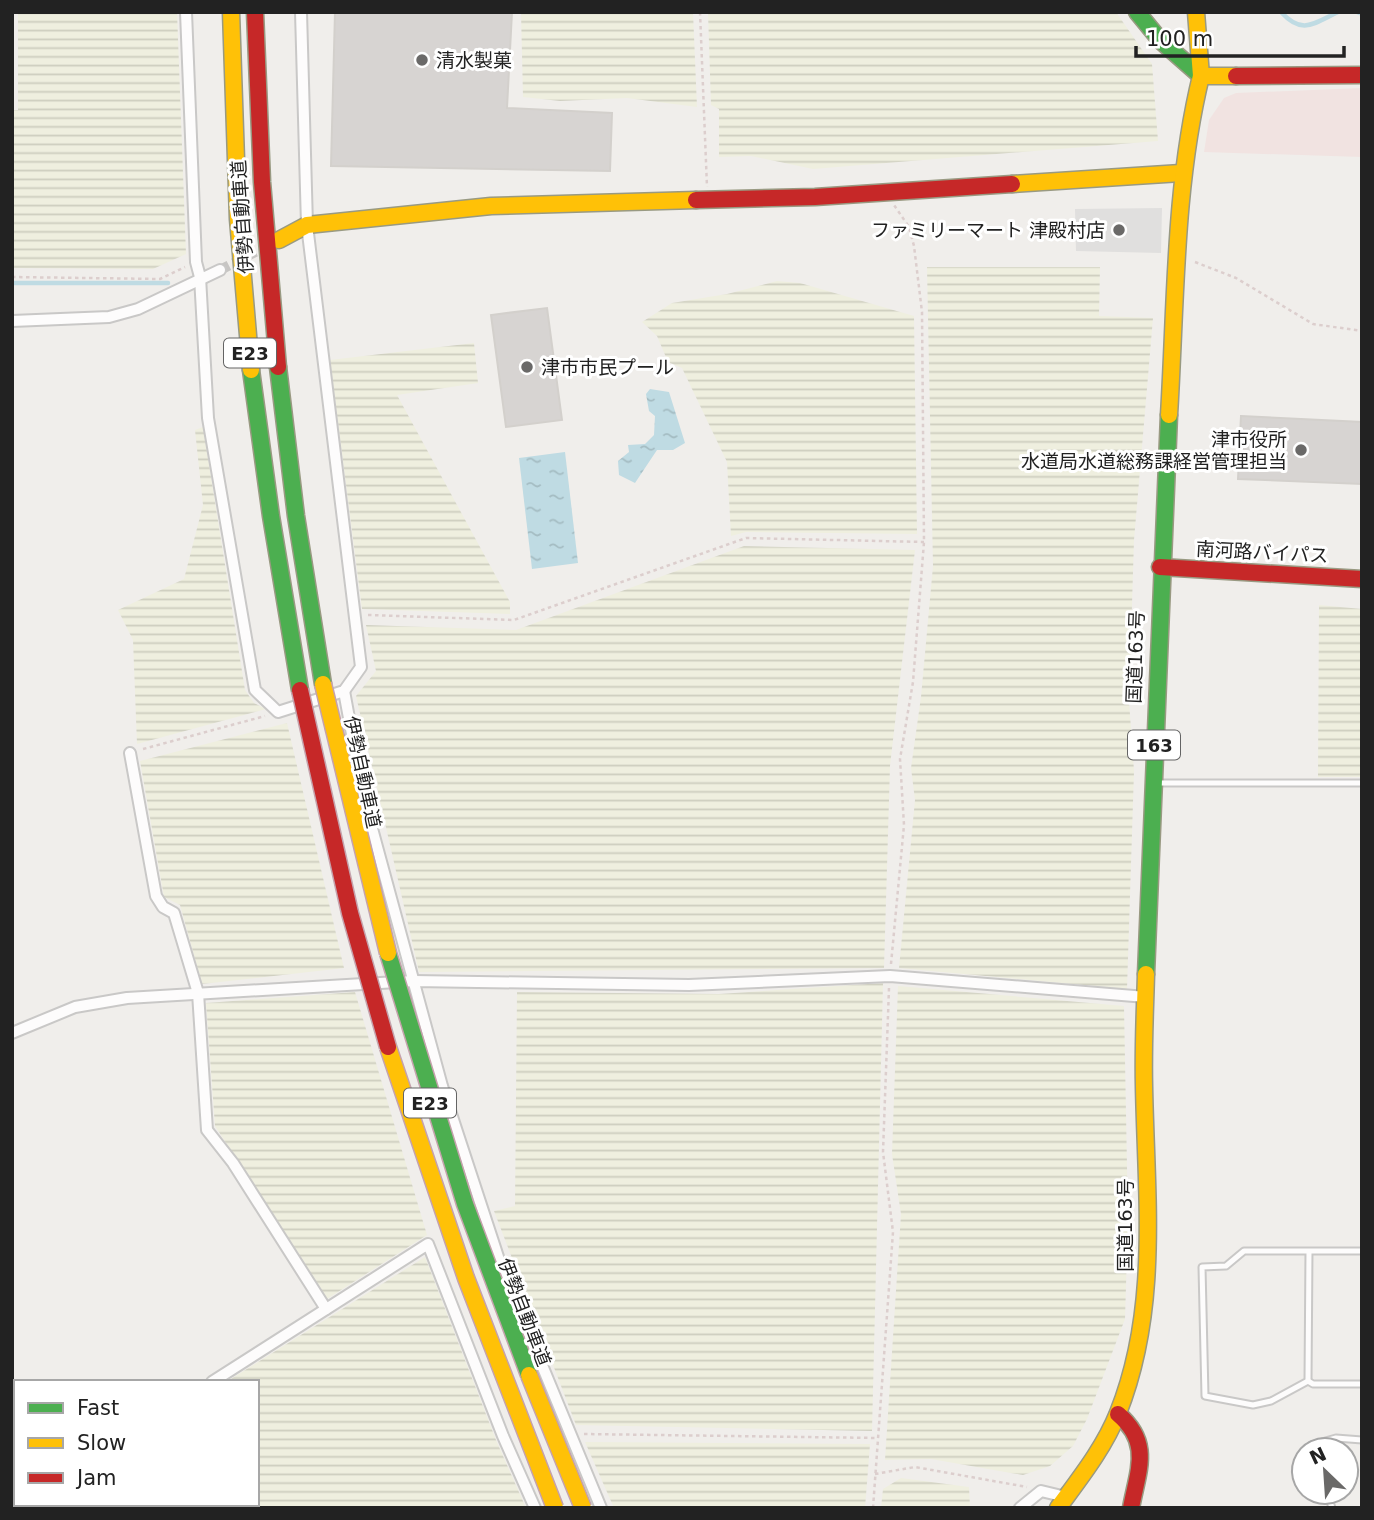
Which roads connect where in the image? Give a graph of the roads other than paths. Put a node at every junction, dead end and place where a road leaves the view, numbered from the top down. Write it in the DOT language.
graph roads {
  1 [pos="186,12"];
  2 [pos="231,12"];
  3 [pos="255,12"];
  4 [pos="302,12"];
  5 [pos="1137,12"];
  6 [pos="1196,12"];
  7 [pos="1362,75"];
  8 [pos="1201,76"];
  9 [pos="1181,173"];
  10 [pos="307,225"];
  11 [pos="279,240"];
  12 [pos="220,270"];
  13 [pos="200,277"];
  14 [pos="12,321"];
  15 [pos="1160,567"];
  16 [pos="1362,579"];
  17 [pos="344,691"];
  18 [pos="130,753"];
  19 [pos="1153,783"];
  20 [pos="1362,783"];
  21 [pos="414,981"];
  22 [pos="198,993"];
  23 [pos="1146,997"];
  24 [pos="12,1033"];
  25 [pos="1309,1251"];
  26 [pos="1362,1251"];
  27 [pos="326,1309"];
  28 [pos="215,1380"];
  29 [pos="1308,1381"];
  30 [pos="1362,1384"];
  31 [pos="1118,1414"];
  32 [pos="1062,1503"];
  33 [pos="535,1508"];
  34 [pos="555,1508"];
  35 [pos="583,1508"];
  36 [pos="601,1508"];
  37 [pos="1020,1508"];
  38 [pos="1131,1508"];
  1 -- 13 [label="street"];
  2 -- 34 [label="main road, 伊勢自動車道 / E23, bridge"];
  3 -- 35 [label="main road, 伊勢自動車道 / E23, bridge"];
  4 -- 10 [label="street"];
  5 -- 8 [label="main road"];
  6 -- 8 [label="main road, 国道163号"];
  7 -- 8 [label="main road"];
  8 -- 9 [label="main road, 国道163号 / 163"];
  9 -- 10 [label="main road"];
  9 -- 15 [label="main road, 国道163号 / 163"];
  10 -- 11 [label="main road"];
  10 -- 17 [label="street"];
  12 -- 13 [label="street"];
  13 -- 14 [label="street"];
  13 -- 17 [label="street"];
  15 -- 16 [label="main road, 南河路バイパス"];
  15 -- 19 [label="main road, 国道163号 / 163"];
  17 -- 21 [label="street"];
  18 -- 22 [label="street"];
  19 -- 20 [label="lane"];
  19 -- 23 [label="main road, 国道163号 / 163"];
  21 -- 22 [label="street"];
  21 -- 23 [label="street"];
  21 -- 36 [label="street"];
  22 -- 24 [label="street"];
  22 -- 27 [label="street"];
  23 -- 31 [label="main road, 国道163号 / 163"];
  25 -- 26 [label="lane"];
  25 -- 29 [label="lane"];
  25 -- 29 [label="lane"];
  27 -- 28 [label="street"];
  27 -- 33 [label="street"];
  29 -- 30 [label="lane"];
  31 -- 32 [label="main road, 国道163号 / 163"];
  31 -- 38 [label="main road"];
  32 -- 37 [label="street"];
}
